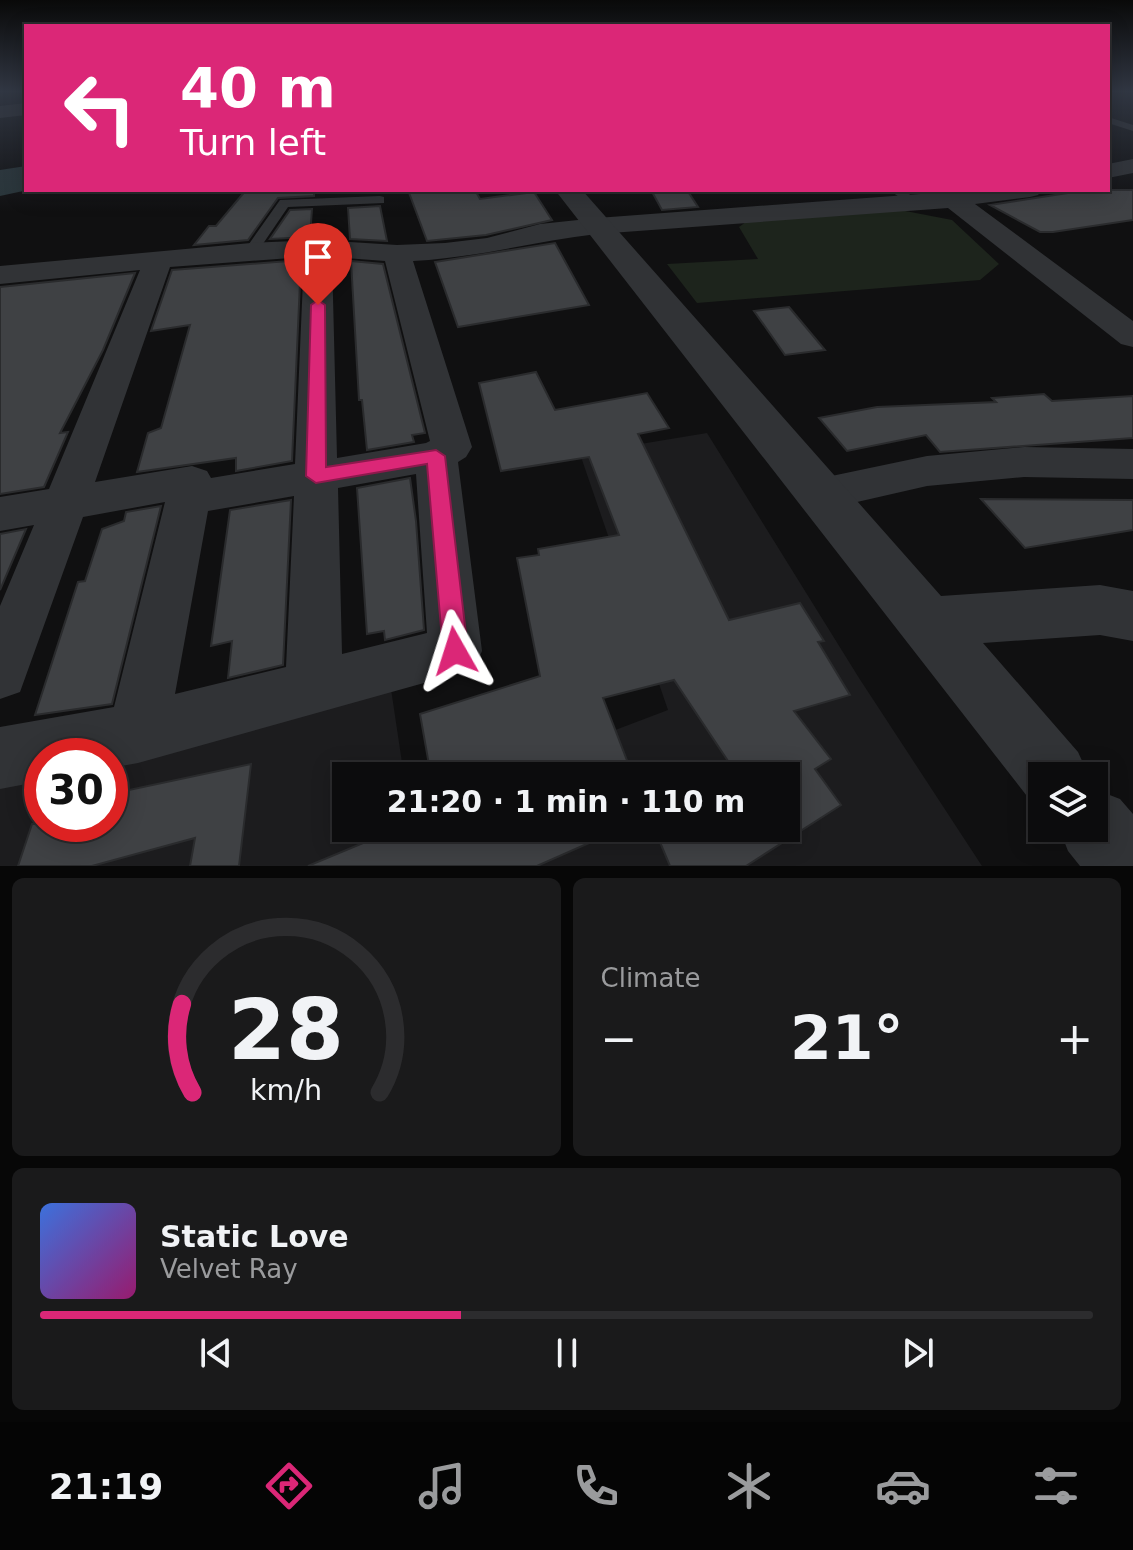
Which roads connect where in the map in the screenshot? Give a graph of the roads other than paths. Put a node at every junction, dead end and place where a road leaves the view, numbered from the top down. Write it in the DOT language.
graph roads {
  1 [pos="1133,166"];
  2 [pos="1110,171"];
  3 [pos="1110,171"];
  4 [pos="1133,180"];
  5 [pos="570,192"];
  6 [pos="1015,192"];
  7 [pos="905,196"];
  8 [pos="380,200"];
  9 [pos="953,200"];
  10 [pos="597,226"];
  11 [pos="318,248"];
  12 [pos="251,251"];
  13 [pos="397,253"];
  14 [pos="159,259"];
  15 [pos="0,275"];
  16 [pos="1133,337"];
  17 [pos="436,456"];
  18 [pos="1133,464"];
  19 [pos="316,476"];
  20 [pos="822,494"];
  21 [pos="190,498"];
  22 [pos="66,502"];
  23 [pos="0,514"];
  24 [pos="1133,616"];
  25 [pos="929,622"];
  26 [pos="0,673"];
  27 [pos="314,687"];
  28 [pos="138,733"];
  29 [pos="0,758"];
  30 [pos="1043,762"];
  31 [pos="1108,842"];
  32 [pos="1128,866"];
  1 -- 2 [label="street"];
  3 -- 4 [label="street"];
  5 -- 10 [label="street"];
  6 -- 9 [label="street"];
  7 -- 9 [label="street"];
  7 -- 10 [label="street"];
  8 -- 12 [label="lane"];
  9 -- 16 [label="street"];
  10 -- 13 [label="street"];
  10 -- 20 [label="street"];
  11 -- 12 [label="street"];
  11 -- 13 [label="street"];
  11 -- 19 [label="street"];
  12 -- 14 [label="street"];
  13 -- 17 [label="street"];
  14 -- 15 [label="street"];
  14 -- 22 [label="street"];
  17 -- 19 [label="street"];
  17 -- 27 [label="street"];
  18 -- 20 [label="street"];
  19 -- 21 [label="street"];
  19 -- 27 [label="street"];
  20 -- 25 [label="street"];
  21 -- 22 [label="street"];
  21 -- 28 [label="street"];
  22 -- 23 [label="street"];
  22 -- 26 [label="street"];
  24 -- 25 [label="street"];
  25 -- 30 [label="street"];
  27 -- 28 [label="street"];
  28 -- 29 [label="street"];
  31 -- 32 [label="street"];
}
